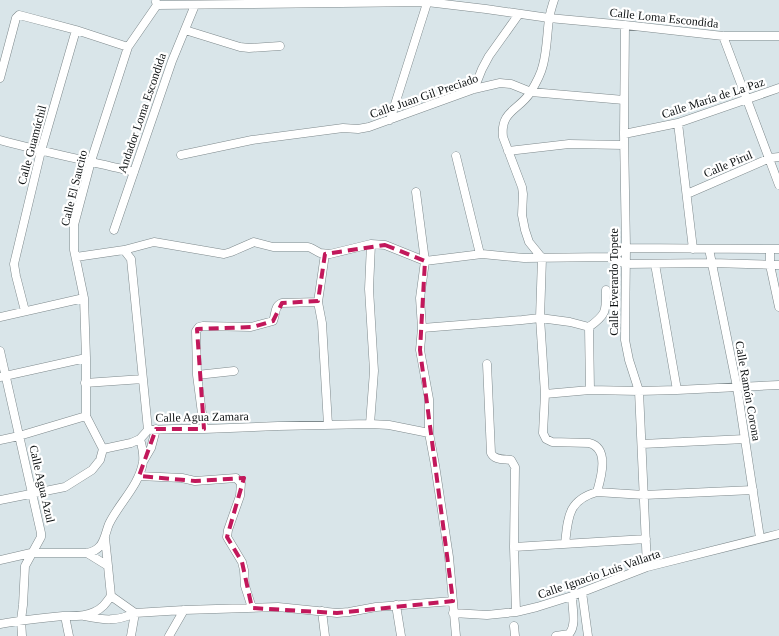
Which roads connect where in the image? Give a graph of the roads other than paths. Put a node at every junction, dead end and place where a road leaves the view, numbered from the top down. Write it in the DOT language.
graph roads {
  1 [pos="488,0"];
  2 [pos="554,0"];
  3 [pos="427,1"];
  4 [pos="156,2"];
  5 [pos="194,5"];
  6 [pos="486,8"];
  7 [pos="519,14"];
  8 [pos="549,18"];
  9 [pos="625,24"];
  10 [pos="76,30"];
  11 [pos="185,30"];
  12 [pos="723,36"];
  13 [pos="779,36"];
  14 [pos="280,46"];
  15 [pos="128,47"];
  16 [pos="0,78"];
  17 [pos="779,88"];
  18 [pos="474,90"];
  19 [pos="531,92"];
  20 [pos="747,99"];
  21 [pos="624,100"];
  22 [pos="390,120"];
  23 [pos="678,123"];
  24 [pos="624,134"];
  25 [pos="0,140"];
  26 [pos="624,146"];
  27 [pos="508,151"];
  28 [pos="41,152"];
  29 [pos="181,155"];
  30 [pos="456,156"];
  31 [pos="779,157"];
  32 [pos="770,158"];
  33 [pos="91,161"];
  34 [pos="134,172"];
  35 [pos="779,185"];
  36 [pos="416,192"];
  37 [pos="687,194"];
  38 [pos="114,230"];
  39 [pos="529,242"];
  40 [pos="372,244"];
  41 [pos="626,248"];
  42 [pos="693,249"];
  43 [pos="709,249"];
  44 [pos="770,249"];
  45 [pos="779,249"];
  46 [pos="124,250"];
  47 [pos="325,254"];
  48 [pos="480,254"];
  49 [pos="76,257"];
  50 [pos="612,257"];
  51 [pos="524,258"];
  52 [pos="542,258"];
  53 [pos="425,260"];
  54 [pos="712,263"];
  55 [pos="625,264"];
  56 [pos="655,264"];
  57 [pos="770,265"];
  58 [pos="779,265"];
  59 [pos="606,290"];
  60 [pos="84,298"];
  61 [pos="318,302"];
  62 [pos="779,307"];
  63 [pos="26,311"];
  64 [pos="0,316"];
  65 [pos="540,318"];
  66 [pos="589,327"];
  67 [pos="422,328"];
  68 [pos="0,352"];
  69 [pos="86,358"];
  70 [pos="487,364"];
  71 [pos="234,371"];
  72 [pos="197,375"];
  73 [pos="3,377"];
  74 [pos="143,379"];
  75 [pos="85,383"];
  76 [pos="779,385"];
  77 [pos="737,387"];
  78 [pos="590,390"];
  79 [pos="678,390"];
  80 [pos="639,391"];
  81 [pos="545,394"];
  82 [pos="86,416"];
  83 [pos="370,424"];
  84 [pos="328,425"];
  85 [pos="152,429"];
  86 [pos="204,430"];
  87 [pos="428,433"];
  88 [pos="19,436"];
  89 [pos="140,439"];
  90 [pos="745,439"];
  91 [pos="0,440"];
  92 [pos="642,444"];
  93 [pos="103,450"];
  94 [pos="144,460"];
  95 [pos="139,476"];
  96 [pos="753,490"];
  97 [pos="33,492"];
  98 [pos="597,492"];
  99 [pos="644,495"];
  100 [pos="0,500"];
  101 [pos="779,534"];
  102 [pos="104,538"];
  103 [pos="760,538"];
  104 [pos="646,539"];
  105 [pos="565,544"];
  106 [pos="514,547"];
  107 [pos="31,553"];
  108 [pos="87,554"];
  109 [pos="0,560"];
  110 [pos="108,566"];
  111 [pos="647,568"];
  112 [pos="582,592"];
  113 [pos="111,596"];
  114 [pos="572,596"];
  115 [pos="453,601"];
  116 [pos="396,605"];
  117 [pos="252,608"];
  118 [pos="184,610"];
  119 [pos="322,611"];
  120 [pos="516,612"];
  121 [pos="585,612"];
  122 [pos="453,613"];
  123 [pos="135,614"];
  124 [pos="573,614"];
  125 [pos="65,616"];
  126 [pos="81,616"];
  127 [pos="21,620"];
  128 [pos="0,624"];
  129 [pos="514,626"];
  130 [pos="22,636"];
  131 [pos="69,636"];
  132 [pos="131,636"];
  133 [pos="169,636"];
  134 [pos="325,636"];
  135 [pos="401,636"];
  136 [pos="456,636"];
  137 [pos="516,636"];
  138 [pos="556,636"];
  139 [pos="588,636"];
  1 -- 6 [label="street"];
  2 -- 8 [label="street"];
  3 -- 5 [label="street, Calle Loma Escondida"];
  3 -- 6 [label="street, Calle Loma Escondida"];
  3 -- 22 [label="street"];
  4 -- 5 [label="street, Calle Loma Escondida"];
  4 -- 15 [label="street, Calle El Saucito"];
  5 -- 11 [label="street, Andador Loma Escondida"];
  6 -- 7 [label="street, Calle Loma Escondida"];
  7 -- 8 [label="street, Calle Loma Escondida"];
  7 -- 18 [label="street"];
  8 -- 9 [label="street, Calle Loma Escondida"];
  8 -- 19 [label="street"];
  9 -- 12 [label="street, Calle Loma Escondida"];
  9 -- 21 [label="street, Calle Everardo Topete"];
  10 -- 15 [label="street"];
  10 -- 16 [label="street"];
  10 -- 28 [label="street, Calle Guamúchil"];
  11 -- 14 [label="street"];
  11 -- 34 [label="street, Andador Loma Escondida"];
  12 -- 13 [label="street, Calle Loma Escondida"];
  12 -- 20 [label="street"];
  15 -- 33 [label="street, Calle El Saucito"];
  17 -- 20 [label="street, Calle María de La Paz"];
  18 -- 19 [label="street, Calle Juan Gil Preciado"];
  18 -- 22 [label="street, Calle Juan Gil Preciado"];
  19 -- 21 [label="street, Calle Juan Gil Preciado"];
  19 -- 27 [label="street"];
  20 -- 23 [label="street, Calle María de La Paz"];
  20 -- 32 [label="street"];
  21 -- 24 [label="street, Calle Everardo Topete"];
  22 -- 29 [label="street, Calle Juan Gil Preciado"];
  23 -- 24 [label="street, Calle María de La Paz"];
  23 -- 37 [label="street"];
  24 -- 26 [label="street, Calle Everardo Topete"];
  25 -- 28 [label="street"];
  26 -- 27 [label="street"];
  26 -- 41 [label="street, Calle Everardo Topete"];
  27 -- 39 [label="street"];
  28 -- 33 [label="street"];
  28 -- 63 [label="street, Calle Guamúchil"];
  30 -- 48 [label="street"];
  31 -- 32 [label="street, Calle Pirul"];
  32 -- 35 [label="street"];
  32 -- 37 [label="street, Calle Pirul"];
  33 -- 34 [label="street"];
  33 -- 49 [label="street, Calle El Saucito"];
  34 -- 38 [label="street, Andador Loma Escondida"];
  36 -- 53 [label="street"];
  37 -- 42 [label="street"];
  39 -- 51 [label="street"];
  39 -- 52 [label="street"];
  40 -- 47 [label="street"];
  40 -- 53 [label="street"];
  40 -- 83 [label="street"];
  41 -- 42 [label="street"];
  41 -- 50 [label="street"];
  41 -- 55 [label="street, Calle Everardo Topete"];
  42 -- 43 [label="street"];
  43 -- 44 [label="street"];
  43 -- 54 [label="street, Calle Ramón Corona"];
  44 -- 45 [label="street"];
  44 -- 57 [label="street"];
  46 -- 47 [label="street"];
  46 -- 49 [label="street"];
  46 -- 74 [label="street"];
  47 -- 61 [label="street"];
  48 -- 51 [label="street"];
  48 -- 53 [label="street"];
  49 -- 60 [label="street, Calle El Saucito"];
  50 -- 52 [label="street"];
  50 -- 55 [label="street"];
  51 -- 52 [label="street"];
  52 -- 65 [label="street"];
  53 -- 67 [label="street"];
  54 -- 56 [label="street"];
  54 -- 57 [label="street"];
  54 -- 77 [label="street, Calle Ramón Corona"];
  55 -- 56 [label="street"];
  55 -- 80 [label="street, Calle Everardo Topete"];
  56 -- 79 [label="street"];
  57 -- 58 [label="street"];
  57 -- 62 [label="street"];
  59 -- 66 [label="street"];
  60 -- 63 [label="street"];
  60 -- 69 [label="street, Calle El Saucito"];
  61 -- 72 [label="street"];
  61 -- 84 [label="street"];
  63 -- 64 [label="street"];
  65 -- 66 [label="street"];
  65 -- 67 [label="street"];
  65 -- 81 [label="street"];
  66 -- 78 [label="street"];
  67 -- 87 [label="street"];
  68 -- 73 [label="street, Calle Agua Azul"];
  69 -- 73 [label="street"];
  69 -- 75 [label="street, Calle El Saucito"];
  70 -- 106 [label="street"];
  71 -- 72 [label="street"];
  72 -- 86 [label="street"];
  73 -- 88 [label="street, Calle Agua Azul"];
  74 -- 75 [label="street"];
  74 -- 85 [label="street"];
  75 -- 82 [label="street, Calle El Saucito"];
  76 -- 77 [label="street"];
  77 -- 79 [label="street"];
  77 -- 90 [label="street, Calle Ramón Corona"];
  78 -- 80 [label="street"];
  78 -- 81 [label="street"];
  79 -- 80 [label="street"];
  80 -- 92 [label="street, Calle Everardo Topete"];
  81 -- 98 [label="street"];
  82 -- 88 [label="street"];
  82 -- 93 [label="street, Calle El Saucito"];
  83 -- 84 [label="street, Calle Agua Zamara"];
  83 -- 87 [label="street, Calle Agua Zamara"];
  84 -- 86 [label="street, Calle Agua Zamara"];
  85 -- 86 [label="street, Calle Agua Zamara"];
  85 -- 89 [label="street, Calle Agua Zamara"];
  85 -- 94 [label="street"];
  87 -- 115 [label="street"];
  88 -- 91 [label="street"];
  88 -- 97 [label="street, Calle Agua Azul"];
  89 -- 93 [label="street"];
  89 -- 94 [label="street"];
  90 -- 92 [label="street"];
  90 -- 96 [label="street, Calle Ramón Corona"];
  92 -- 99 [label="street, Calle Everardo Topete"];
  93 -- 97 [label="street"];
  94 -- 95 [label="street"];
  95 -- 102 [label="street"];
  95 -- 117 [label="street"];
  96 -- 99 [label="street"];
  96 -- 103 [label="street, Calle Ramón Corona"];
  97 -- 100 [label="street"];
  97 -- 107 [label="street, Calle Agua Azul"];
  98 -- 99 [label="street"];
  98 -- 105 [label="street"];
  99 -- 104 [label="street, Calle Everardo Topete"];
  101 -- 103 [label="street, Calle Ignacio Luis Vallarta"];
  102 -- 108 [label="street"];
  102 -- 110 [label="street"];
  103 -- 111 [label="street, Calle Ignacio Luis Vallarta"];
  104 -- 105 [label="street"];
  104 -- 111 [label="street, Calle Everardo Topete"];
  105 -- 106 [label="street"];
  106 -- 120 [label="street"];
  107 -- 108 [label="street"];
  107 -- 109 [label="street"];
  107 -- 127 [label="street, Calle Agua Azul"];
  108 -- 110 [label="street"];
  110 -- 113 [label="street"];
  111 -- 112 [label="street, Calle Ignacio Luis Vallarta"];
  112 -- 114 [label="street, Calle Ignacio Luis Vallarta"];
  112 -- 121 [label="street"];
  113 -- 123 [label="street"];
  113 -- 126 [label="street"];
  114 -- 120 [label="street, Calle Ignacio Luis Vallarta"];
  114 -- 124 [label="street"];
  115 -- 116 [label="street"];
  115 -- 122 [label="street"];
  116 -- 119 [label="street"];
  116 -- 135 [label="street"];
  117 -- 118 [label="street"];
  117 -- 119 [label="street"];
  118 -- 123 [label="street"];
  118 -- 133 [label="street"];
  119 -- 134 [label="street"];
  120 -- 122 [label="street, Calle Ignacio Luis Vallarta"];
  121 -- 124 [label="street"];
  121 -- 139 [label="street"];
  122 -- 136 [label="street"];
  123 -- 126 [label="street"];
  123 -- 132 [label="street"];
  124 -- 138 [label="street"];
  125 -- 126 [label="street"];
  125 -- 127 [label="street"];
  125 -- 131 [label="street"];
  127 -- 128 [label="street"];
  127 -- 130 [label="street, Calle Agua Azul"];
  129 -- 137 [label="street"];
}
